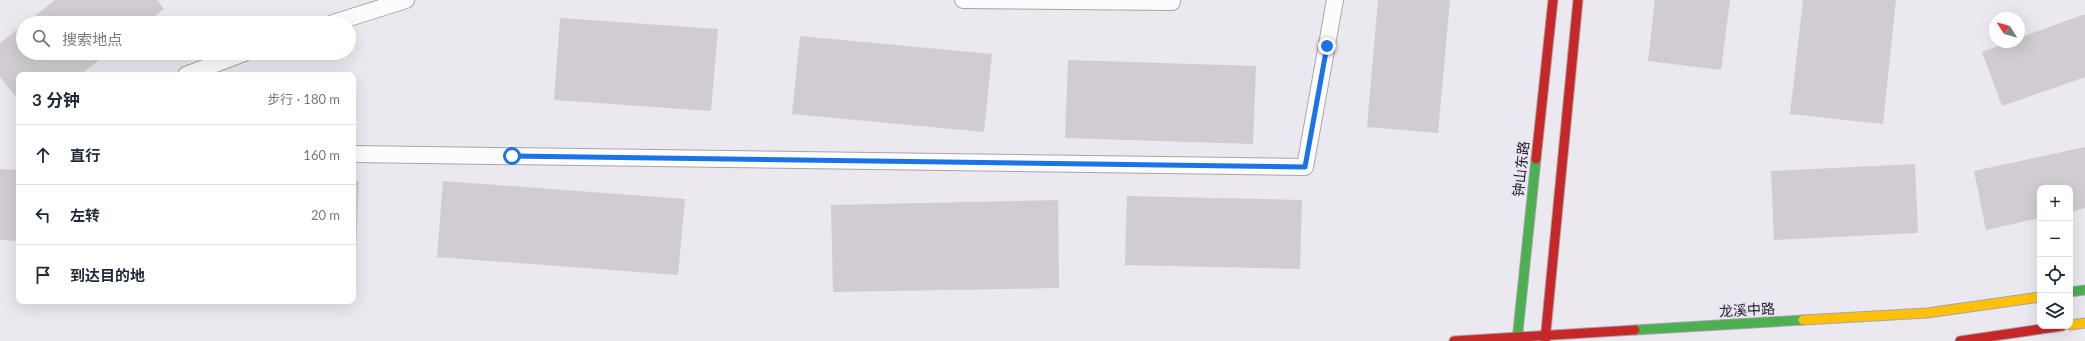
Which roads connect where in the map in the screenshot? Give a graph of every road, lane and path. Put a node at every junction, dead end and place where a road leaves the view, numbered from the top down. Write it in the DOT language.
graph roads {
  1 [pos="406,0"];
  2 [pos="963,0"];
  3 [pos="1172,0"];
  4 [pos="1335,0"];
  5 [pos="1553,0"];
  6 [pos="1578,0"];
  7 [pos="355,16"];
  8 [pos="226,60"];
  9 [pos="194,72"];
  10 [pos="356,154"];
  11 [pos="2085,290"];
  12 [pos="2073,292"];
  13 [pos="2037,297"];
  14 [pos="2085,323"];
  15 [pos="2073,325"];
  16 [pos="2042,329"];
  17 [pos="1517,338"];
  18 [pos="1545,338"];
  19 [pos="1454,341"];
  20 [pos="1960,341"];
  1 -- 7 [label="lane"];
  2 -- 3 [label="lane"];
  4 -- 10 [label="lane"];
  5 -- 17 [label="main road, 钟山东路"];
  6 -- 18 [label="main road"];
  8 -- 9 [label="lane"];
  11 -- 12 [label="main road"];
  13 -- 18 [label="main road, 龙溪中路"];
  14 -- 15 [label="main road"];
  16 -- 20 [label="main road"];
  17 -- 18 [label="main road, 龙溪中路"];
  17 -- 19 [label="main road, 龙溪中路"];
}
